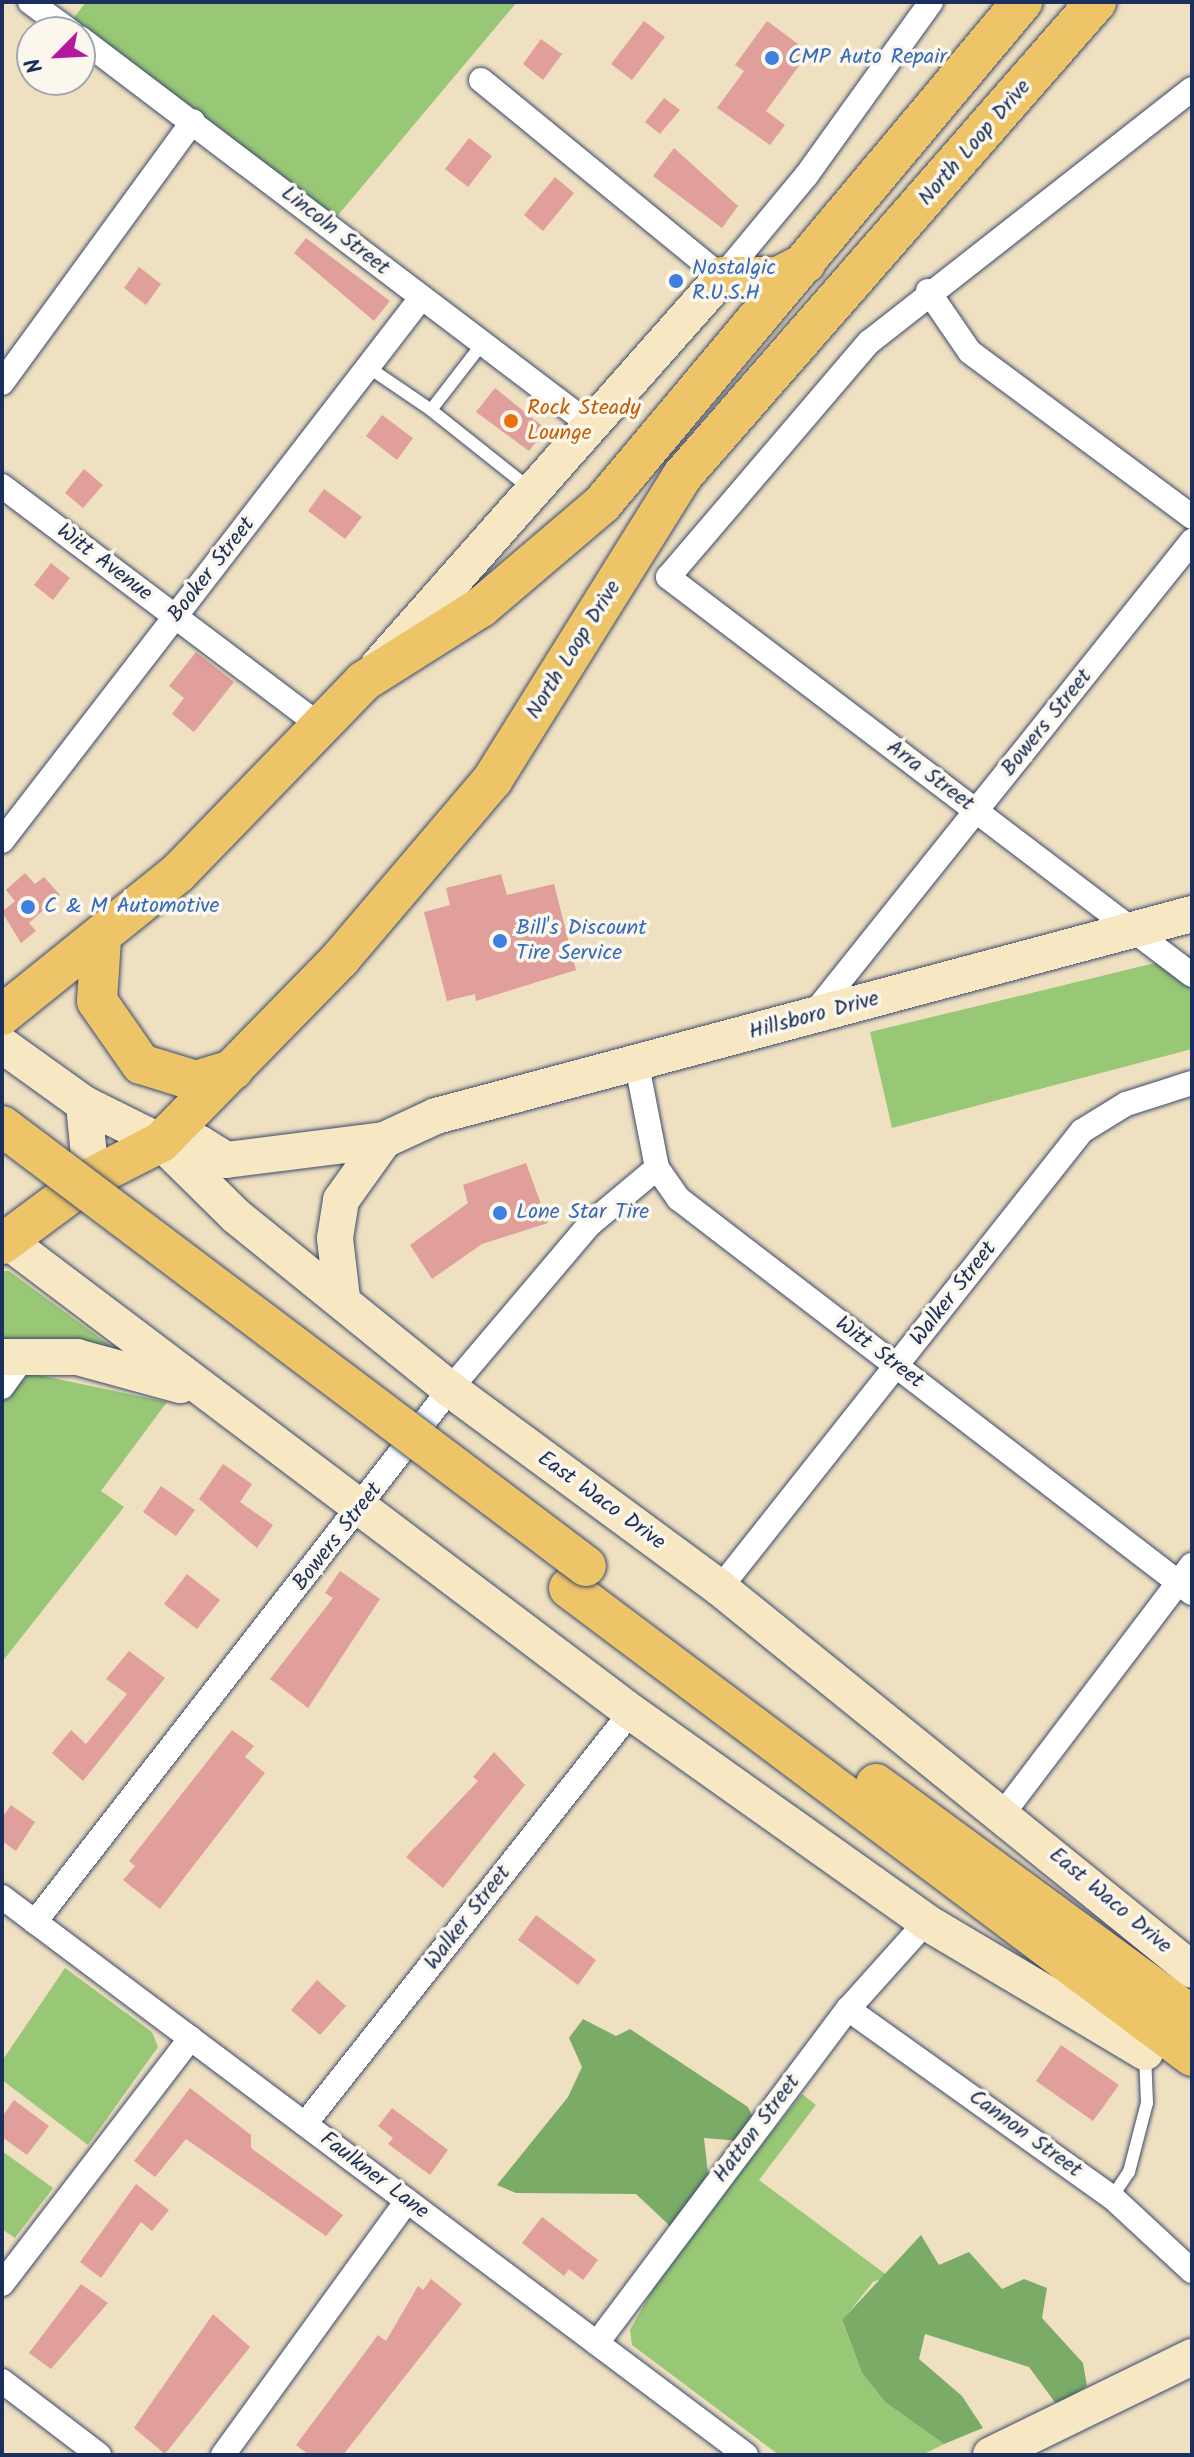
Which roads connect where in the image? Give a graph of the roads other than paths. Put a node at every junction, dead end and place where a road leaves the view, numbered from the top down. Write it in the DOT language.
graph roads {
  1 [pos="30,2"];
  2 [pos="931,2"];
  3 [pos="1018,5"];
  4 [pos="1095,6"];
  5 [pos="49,16"];
  6 [pos="96,50"];
  7 [pos="481,80"];
  8 [pos="1192,89"];
  9 [pos="193,121"];
  10 [pos="806,263"];
  11 [pos="722,277"];
  12 [pos="928,291"];
  13 [pos="421,298"];
  14 [pos="482,344"];
  15 [pos="368,367"];
  16 [pos="2,383"];
  17 [pos="431,410"];
  18 [pos="589,424"];
  19 [pos="2,486"];
  20 [pos="532,490"];
  21 [pos="1192,517"];
  22 [pos="1192,541"];
  23 [pos="176,617"];
  24 [pos="364,681"];
  25 [pos="322,727"];
  26 [pos="976,811"];
  27 [pos="2,841"];
  28 [pos="1192,914"];
  29 [pos="1131,929"];
  30 [pos="101,939"];
  31 [pos="1192,975"];
  32 [pos="2,1015"];
  33 [pos="811,1017"];
  34 [pos="2,1045"];
  35 [pos="637,1065"];
  36 [pos="233,1070"];
  37 [pos="1192,1083"];
  38 [pos="84,1104"];
  39 [pos="436,1116"];
  40 [pos="2,1126"];
  41 [pos="384,1140"];
  42 [pos="180,1142"];
  43 [pos="2,1161"];
  44 [pos="657,1168"];
  45 [pos="91,1178"];
  46 [pos="3,1241"];
  47 [pos="342,1298"];
  48 [pos="14,1356"];
  49 [pos="897,1366"];
  50 [pos="2,1387"];
  51 [pos="450,1389"];
  52 [pos="215,1397"];
  53 [pos="361,1510"];
  54 [pos="578,1577"];
  55 [pos="1187,1580"];
  56 [pos="720,1588"];
  57 [pos="631,1712"];
  58 [pos="1005,1811"];
  59 [pos="2,1897"];
  60 [pos="35,1922"];
  61 [pos="926,1922"];
  62 [pos="1192,1970"];
  63 [pos="848,2009"];
  64 [pos="1192,2016"];
  65 [pos="191,2038"];
  66 [pos="1145,2052"];
  67 [pos="1192,2056"];
  68 [pos="1192,2080"];
  69 [pos="305,2124"];
  70 [pos="1112,2197"];
  71 [pos="407,2201"];
  72 [pos="1192,2271"];
  73 [pos="2,2284"];
  74 [pos="597,2343"];
  75 [pos="1192,2357"];
  76 [pos="2,2381"];
  77 [pos="99,2455"];
  78 [pos="223,2455"];
  79 [pos="746,2455"];
  80 [pos="991,2455"];
  1 -- 5 [label="street"];
  2 -- 11 [label="street"];
  3 -- 10 [label="main road"];
  4 -- 36 [label="main road, North Loop Drive"];
  6 -- 9 [label="street, Lincoln Street"];
  7 -- 11 [label="street"];
  8 -- 12 [label="street"];
  9 -- 13 [label="street, Lincoln Street"];
  9 -- 16 [label="street"];
  10 -- 11 [label="main road"];
  10 -- 24 [label="main road"];
  11 -- 18 [label="main road"];
  12 -- 21 [label="street"];
  12 -- 26 [label="street, Arra Street"];
  13 -- 14 [label="street, Lincoln Street"];
  13 -- 15 [label="street, Booker Street"];
  14 -- 17 [label="lane"];
  14 -- 18 [label="street, Lincoln Street"];
  15 -- 17 [label="lane"];
  15 -- 23 [label="street, Booker Street"];
  17 -- 20 [label="lane"];
  18 -- 20 [label="main road"];
  19 -- 23 [label="street, Witt Avenue"];
  20 -- 24 [label="main road"];
  22 -- 26 [label="street, Bowers Street"];
  23 -- 25 [label="street, Witt Avenue"];
  23 -- 27 [label="street, Booker Street"];
  24 -- 25 [label="main road"];
  25 -- 30 [label="main road"];
  26 -- 29 [label="street, Arra Street"];
  26 -- 33 [label="street, Bowers Street"];
  28 -- 29 [label="main road, Hillsboro Drive"];
  29 -- 31 [label="street, Arra Street"];
  29 -- 33 [label="main road, Hillsboro Drive"];
  30 -- 32 [label="main road"];
  30 -- 36 [label="main road"];
  33 -- 35 [label="main road, Hillsboro Drive"];
  34 -- 38 [label="main road, East Waco Drive"];
  35 -- 39 [label="main road, Hillsboro Drive"];
  35 -- 44 [label="street, Witt Street"];
  36 -- 42 [label="main road, North Loop Drive"];
  37 -- 49 [label="street, Walker Street"];
  38 -- 42 [label="main road, East Waco Drive"];
  38 -- 45 [label="main road"];
  39 -- 41 [label="main road, Hillsboro Drive"];
  39 -- 42 [label="main road, Hillsboro Drive"];
  40 -- 54 [label="main road, East Waco Drive, bridge"];
  41 -- 42 [label="main road, Hillsboro Drive"];
  41 -- 47 [label="main road"];
  42 -- 45 [label="main road, North Loop Drive"];
  42 -- 47 [label="main road, East Waco Drive"];
  43 -- 54 [label="main road, East Waco Drive"];
  44 -- 49 [label="street, Witt Street"];
  44 -- 51 [label="street, Bowers Street"];
  45 -- 46 [label="main road, North Loop Drive"];
  46 -- 52 [label="main road"];
  47 -- 51 [label="main road, East Waco Drive"];
  48 -- 50 [label="street"];
  48 -- 52 [label="main road"];
  49 -- 55 [label="street, Witt Street"];
  49 -- 56 [label="street, Walker Street"];
  51 -- 53 [label="street, Bowers Street"];
  51 -- 56 [label="main road, East Waco Drive"];
  52 -- 53 [label="main road"];
  53 -- 57 [label="main road"];
  53 -- 60 [label="street, Bowers Street"];
  54 -- 64 [label="main road, East Waco Drive"];
  54 -- 67 [label="main road, East Waco Drive"];
  55 -- 58 [label="street"];
  56 -- 58 [label="main road, East Waco Drive"];
  57 -- 61 [label="main road"];
  57 -- 69 [label="street, Walker Street"];
  58 -- 62 [label="main road, East Waco Drive"];
  59 -- 60 [label="street, Faulkner Lane"];
  60 -- 65 [label="street, Faulkner Lane"];
  61 -- 63 [label="street, Hatton Street"];
  61 -- 66 [label="main road"];
  63 -- 70 [label="street, Cannon Street"];
  63 -- 74 [label="street, Hatton Street"];
  65 -- 69 [label="street, Faulkner Lane"];
  65 -- 73 [label="street"];
  66 -- 68 [label="main road"];
  66 -- 70 [label="lane"];
  69 -- 71 [label="street, Faulkner Lane"];
  70 -- 72 [label="street, Cannon Street"];
  71 -- 74 [label="street, Faulkner Lane"];
  71 -- 78 [label="street"];
  74 -- 79 [label="street, Faulkner Lane"];
  75 -- 80 [label="main road"];
  76 -- 77 [label="street"];
}
